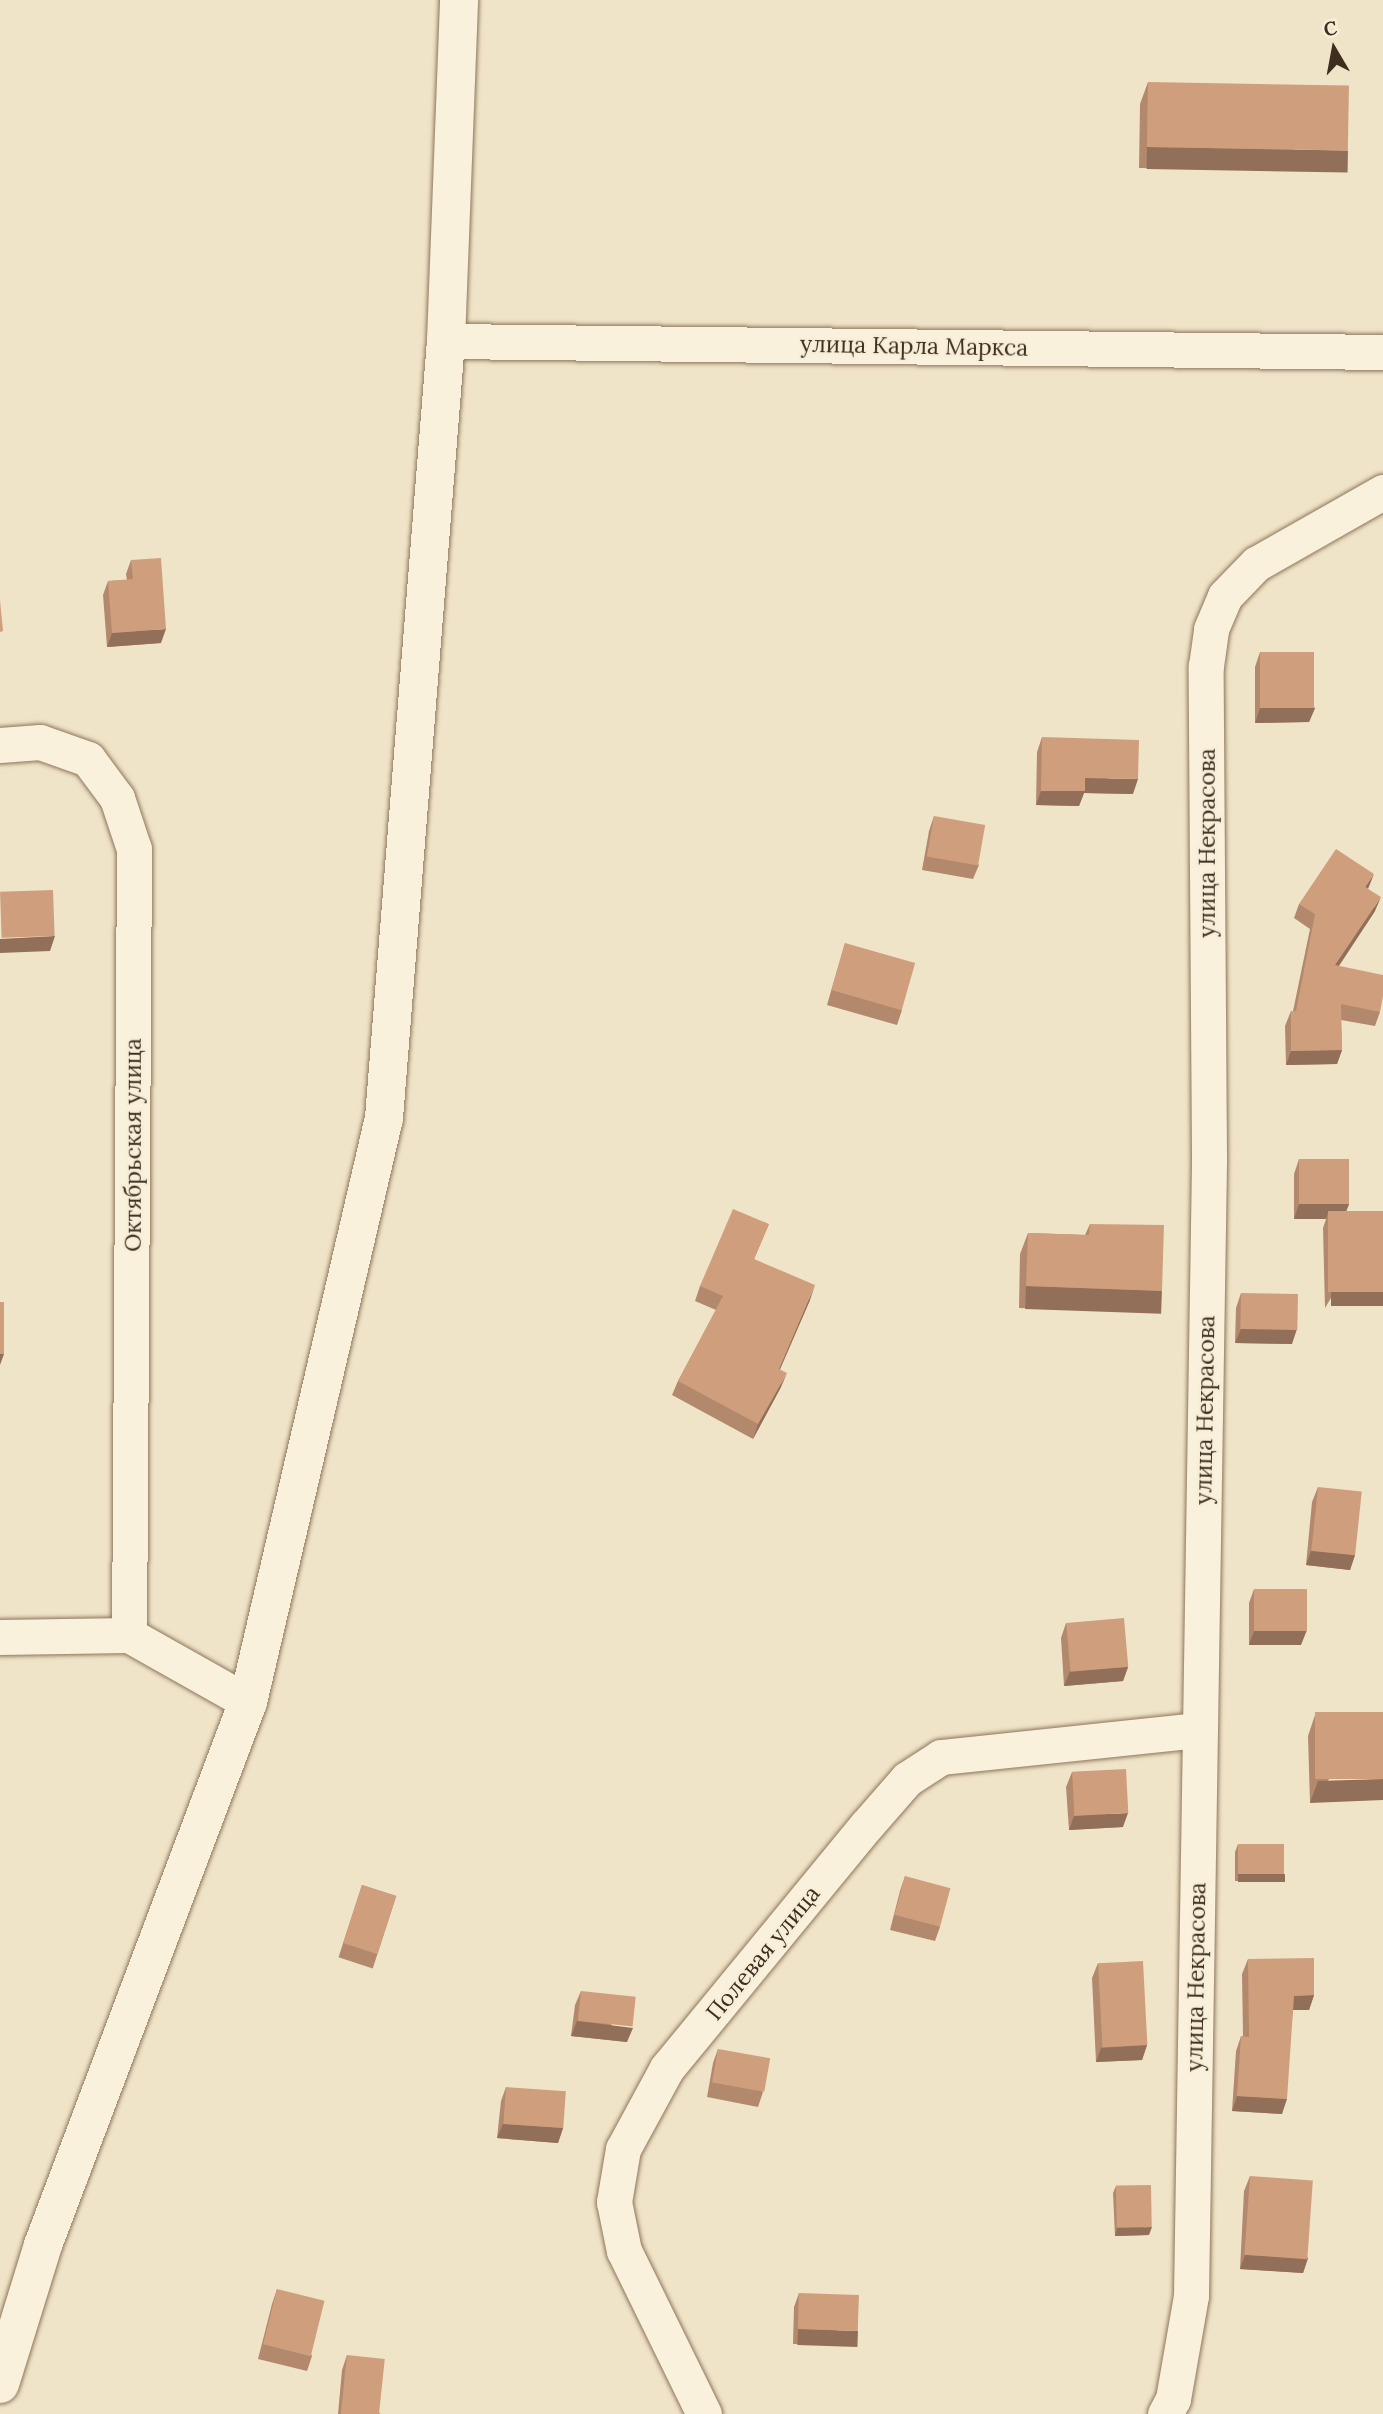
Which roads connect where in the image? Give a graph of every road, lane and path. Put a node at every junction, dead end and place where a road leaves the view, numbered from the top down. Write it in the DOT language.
graph roads {
  1 [pos="459,0"];
  2 [pos="446,341"];
  3 [pos="1383,352"];
  4 [pos="1383,492"];
  5 [pos="0,745"];
  6 [pos="129,1635"];
  7 [pos="0,1637"];
  8 [pos="248,1702"];
  9 [pos="1200,1730"];
  10 [pos="0,2384"];
  11 [pos="704,2414"];
  12 [pos="1165,2414"];
  1 -- 2 [label="street"];
  2 -- 3 [label="street, улица Карла Маркса"];
  2 -- 8 [label="street"];
  4 -- 9 [label="street, улица Некрасова"];
  5 -- 6 [label="street, Октябрьская улица"];
  6 -- 7 [label="street"];
  6 -- 8 [label="street"];
  8 -- 10 [label="street"];
  9 -- 11 [label="street, Полевая улица"];
  9 -- 12 [label="street, улица Некрасова"];
}
